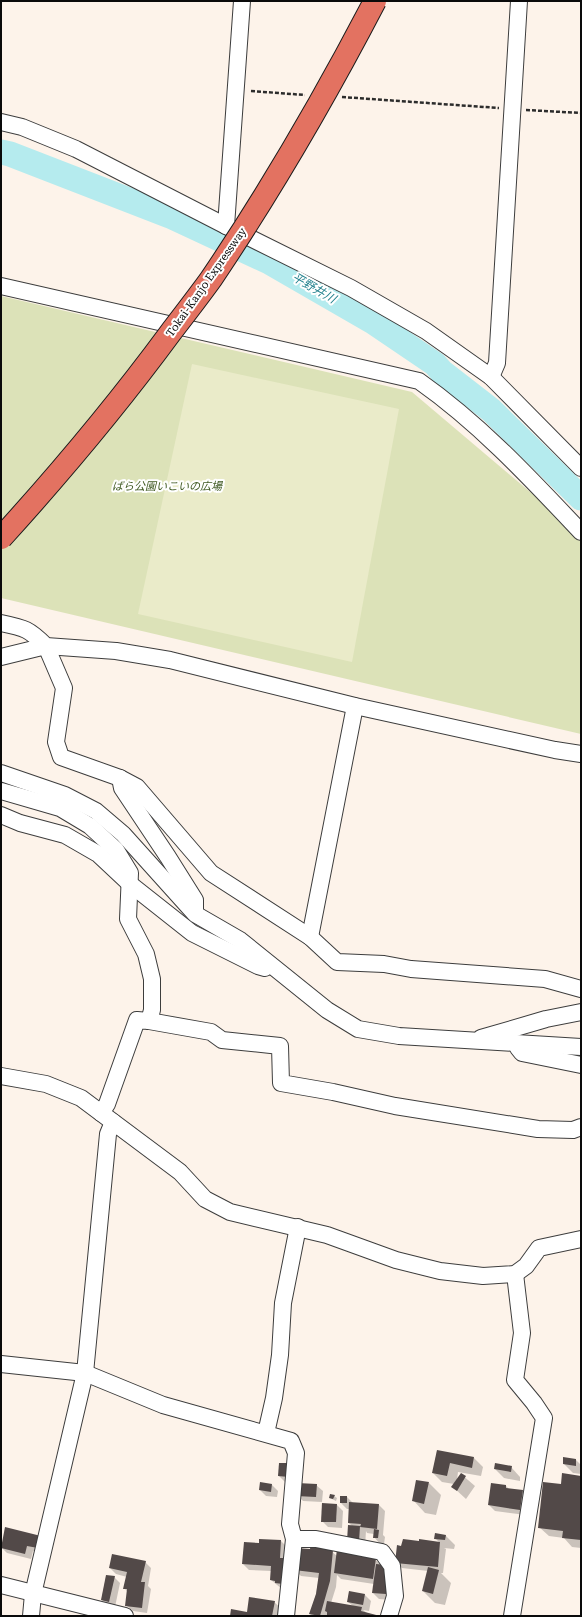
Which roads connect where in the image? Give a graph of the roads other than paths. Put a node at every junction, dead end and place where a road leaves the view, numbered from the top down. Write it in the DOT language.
graph roads {
  1 [pos="242,1"];
  2 [pos="375,1"];
  3 [pos="519,1"];
  4 [pos="1,122"];
  5 [pos="226,226"];
  6 [pos="1,286"];
  7 [pos="491,377"];
  8 [pos="581,468"];
  9 [pos="581,532"];
  10 [pos="1,538"];
  11 [pos="1,623"];
  12 [pos="46,646"];
  13 [pos="1,657"];
  14 [pos="355,706"];
  15 [pos="581,754"];
  16 [pos="1,773"];
  17 [pos="120,778"];
  18 [pos="1,792"];
  19 [pos="62,802"];
  20 [pos="1,815"];
  21 [pos="130,884"];
  22 [pos="195,914"];
  23 [pos="310,937"];
  24 [pos="277,970"];
  25 [pos="581,989"];
  26 [pos="581,1012"];
  27 [pos="149,1021"];
  28 [pos="472,1041"];
  29 [pos="515,1044"];
  30 [pos="581,1047"];
  31 [pos="581,1065"];
  32 [pos="1,1076"];
  33 [pos="107,1118"];
  34 [pos="581,1127"];
  35 [pos="298,1227"];
  36 [pos="581,1239"];
  37 [pos="515,1274"];
  38 [pos="1,1364"];
  39 [pos="85,1373"];
  40 [pos="266,1433"];
  41 [pos="294,1539"];
  42 [pos="1,1585"];
  43 [pos="33,1594"];
  44 [pos="31,1616"];
  45 [pos="125,1616"];
  46 [pos="286,1616"];
  47 [pos="390,1616"];
  48 [pos="512,1616"];
  1 -- 5 [label="street"];
  2 -- 10 [label="highway, Tokai-Kanjo Expressway, bridge"];
  3 -- 7 [label="street"];
  4 -- 5 [label="street"];
  5 -- 7 [label="street"];
  6 -- 9 [label="street"];
  7 -- 8 [label="street"];
  11 -- 12 [label="street"];
  12 -- 13 [label="street"];
  12 -- 14 [label="street"];
  12 -- 17 [label="street"];
  14 -- 15 [label="street"];
  14 -- 23 [label="street"];
  16 -- 19 [label="street"];
  17 -- 22 [label="street"];
  17 -- 23 [label="street"];
  18 -- 19 [label="street"];
  19 -- 21 [label="street"];
  19 -- 22 [label="street"];
  20 -- 21 [label="street"];
  21 -- 24 [label="street"];
  21 -- 27 [label="street"];
  22 -- 24 [label="street"];
  23 -- 25 [label="street"];
  24 -- 28 [label="street"];
  26 -- 28 [label="street"];
  27 -- 33 [label="street"];
  27 -- 34 [label="street"];
  28 -- 29 [label="street"];
  29 -- 30 [label="street"];
  29 -- 31 [label="street"];
  32 -- 33 [label="street"];
  33 -- 35 [label="street"];
  33 -- 39 [label="street"];
  35 -- 37 [label="street"];
  35 -- 40 [label="street"];
  36 -- 37 [label="street"];
  37 -- 48 [label="street"];
  38 -- 39 [label="street"];
  39 -- 40 [label="street"];
  39 -- 43 [label="street"];
  40 -- 41 [label="street"];
  41 -- 46 [label="street"];
  41 -- 47 [label="street"];
  42 -- 43 [label="street"];
  43 -- 44 [label="street"];
  43 -- 45 [label="street"];
}
